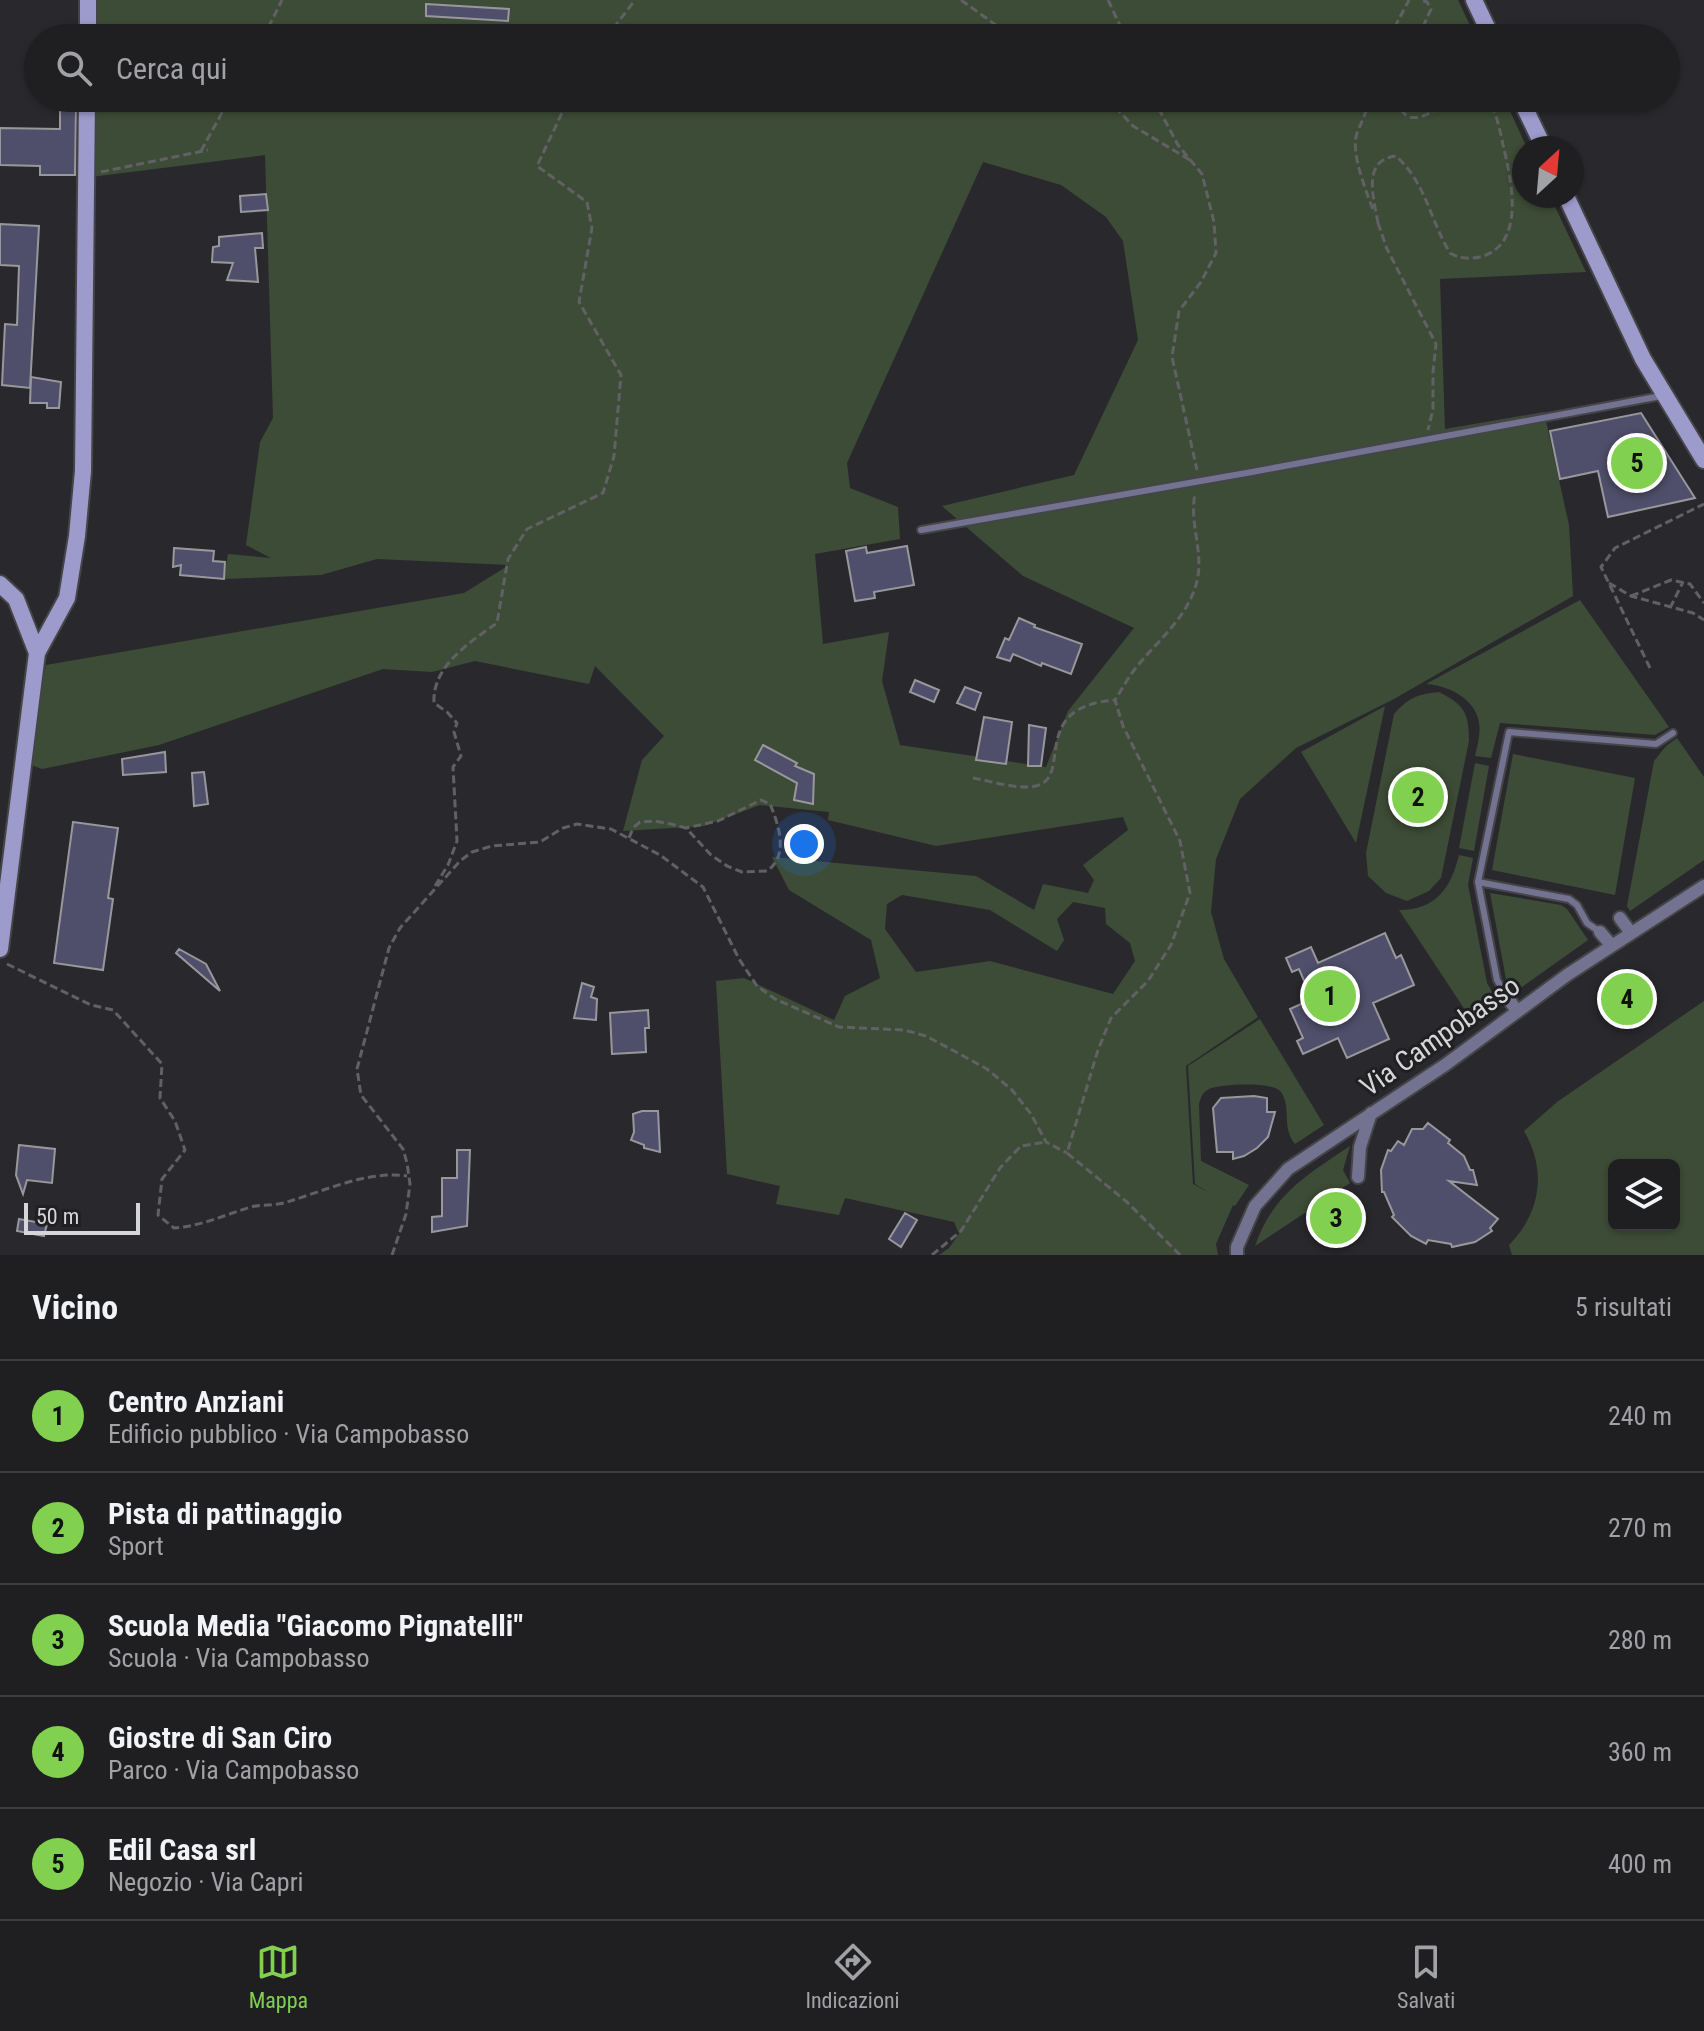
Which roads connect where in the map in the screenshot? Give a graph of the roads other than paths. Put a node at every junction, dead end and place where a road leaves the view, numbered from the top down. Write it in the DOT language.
graph roads {
  1 [pos="88,0"];
  2 [pos="1474,0"];
  3 [pos="88,24"];
  4 [pos="1485,24"];
  5 [pos="87,112"];
  6 [pos="1527,112"];
  7 [pos="1538,136"];
  8 [pos="1572,208"];
  9 [pos="1665,395"];
  10 [pos="1703,458"];
  11 [pos="921,530"];
  12 [pos="0,584"];
  13 [pos="37,653"];
  14 [pos="1673,733"];
  15 [pos="1478,882"];
  16 [pos="1704,886"];
  17 [pos="1620,918"];
  18 [pos="1600,932"];
  19 [pos="1631,933"];
  20 [pos="1612,946"];
  21 [pos="0,949"];
  22 [pos="1507,997"];
  23 [pos="1517,1011"];
  24 [pos="1371,1113"];
  25 [pos="1358,1177"];
  26 [pos="1237,1255"];
  1 -- 3 [label="street"];
  2 -- 4 [label="street"];
  5 -- 13 [label="street"];
  6 -- 7 [label="street"];
  8 -- 9 [label="street"];
  9 -- 10 [label="street"];
  9 -- 11 [label="lane"];
  12 -- 13 [label="street"];
  13 -- 21 [label="street"];
  14 -- 15 [label="lane"];
  15 -- 18 [label="lane"];
  15 -- 22 [label="lane"];
  16 -- 19 [label="street, Via Campobasso"];
  17 -- 19 [label="street"];
  18 -- 20 [label="street"];
  19 -- 20 [label="street, Via Campobasso"];
  20 -- 23 [label="street, Via Campobasso"];
  22 -- 23 [label="street"];
  23 -- 24 [label="street, Via Campobasso"];
  24 -- 25 [label="street"];
  24 -- 26 [label="street, Via Campobasso"];
}
